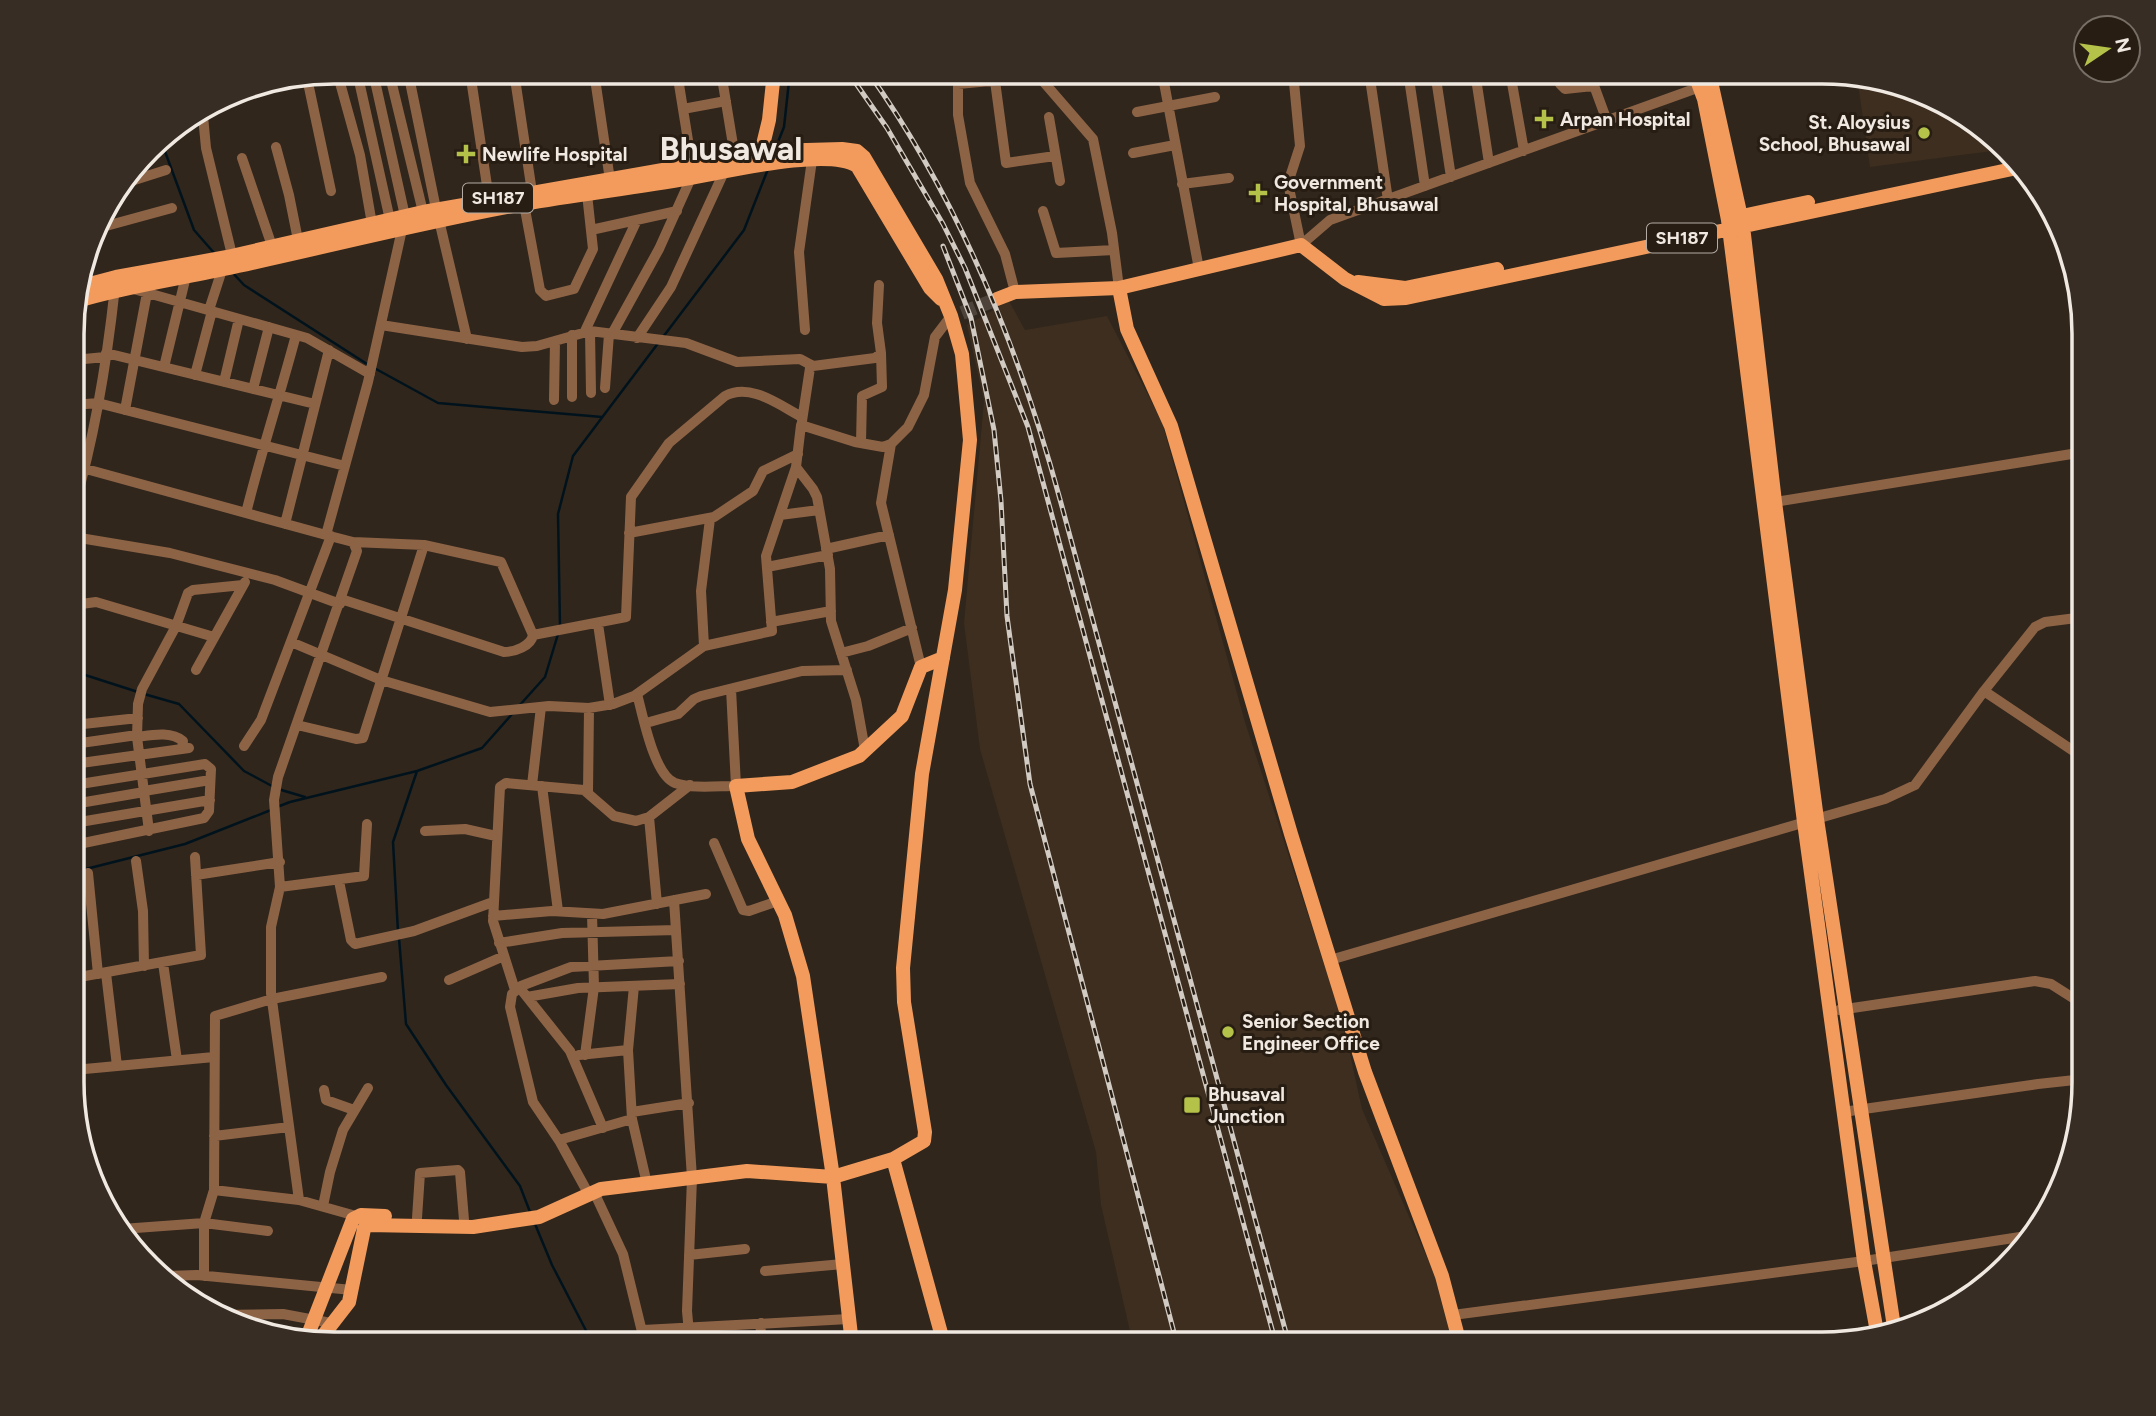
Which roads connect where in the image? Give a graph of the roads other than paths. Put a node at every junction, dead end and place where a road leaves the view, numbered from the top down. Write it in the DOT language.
graph roads {
  1 [pos="340,84"];
  2 [pos="360,84"];
  3 [pos="375,84"];
  4 [pos="393,84"];
  5 [pos="410,84"];
  6 [pos="472,84"];
  7 [pos="515,84"];
  8 [pos="596,84"];
  9 [pos="679,84"];
  10 [pos="723,84"];
  11 [pos="773,84"];
  12 [pos="958,84"];
  13 [pos="996,84"];
  14 [pos="1046,84"];
  15 [pos="1163,84"];
  16 [pos="1294,84"];
  17 [pos="1371,84"];
  18 [pos="1410,84"];
  19 [pos="1437,84"];
  20 [pos="1477,84"];
  21 [pos="1512,84"];
  22 [pos="1561,84"];
  23 [pos="1699,84"];
  24 [pos="1711,84"];
  25 [pos="309,86"];
  26 [pos="1593,86"];
  27 [pos="1700,87"];
  28 [pos="1215,97"];
  29 [pos="726,101"];
  30 [pos="1168,108"];
  31 [pos="683,109"];
  32 [pos="1137,113"];
  33 [pos="1049,117"];
  34 [pos="203,121"];
  35 [pos="1607,121"];
  36 [pos="1175,145"];
  37 [pos="276,147"];
  38 [pos="1524,151"];
  39 [pos="1133,153"];
  40 [pos="767,155"];
  41 [pos="803,156"];
  42 [pos="1055,156"];
  43 [pos="735,157"];
  44 [pos="242,158"];
  45 [pos="2003,162"];
  46 [pos="1489,163"];
  47 [pos="166,170"];
  48 [pos="2011,170"];
  49 [pos="691,172"];
  50 [pos="724,172"];
  51 [pos="1451,177"];
  52 [pos="1229,178"];
  53 [pos="139,179"];
  54 [pos="610,180"];
  55 [pos="1060,181"];
  56 [pos="1182,184"];
  57 [pos="1425,186"];
  58 [pos="331,191"];
  59 [pos="587,194"];
  60 [pos="528,198"];
  61 [pos="489,199"];
  62 [pos="1388,200"];
  63 [pos="172,208"];
  64 [pos="677,211"];
  65 [pos="1043,211"];
  66 [pos="433,214"];
  67 [pos="390,219"];
  68 [pos="637,219"];
  69 [pos="404,222"];
  70 [pos="1735,223"];
  71 [pos="372,224"];
  72 [pos="109,225"];
  73 [pos="591,230"];
  74 [pos="298,240"];
  75 [pos="1301,245"];
  76 [pos="272,246"];
  77 [pos="1114,250"];
  78 [pos="226,262"];
  79 [pos="1199,269"];
  80 [pos="186,276"];
  81 [pos="90,283"];
  82 [pos="119,285"];
  83 [pos="879,285"];
  84 [pos="1119,288"];
  85 [pos="1015,292"];
  86 [pos="147,293"];
  87 [pos="87,297"];
  88 [pos="997,299"];
  89 [pos="180,302"];
  90 [pos="210,311"];
  91 [pos="953,311"];
  92 [pos="239,319"];
  93 [pos="381,325"];
  94 [pos="269,327"];
  95 [pos="805,330"];
  96 [pos="587,331"];
  97 [pos="610,334"];
  98 [pos="296,335"];
  99 [pos="572,335"];
  100 [pos="640,338"];
  101 [pos="467,339"];
  102 [pos="555,341"];
  103 [pos="329,350"];
  104 [pos="881,353"];
  105 [pos="105,355"];
  106 [pos="84,358"];
  107 [pos="135,360"];
  108 [pos="1752,363"];
  109 [pos="813,366"];
  110 [pos="164,367"];
  111 [pos="370,374"];
  112 [pos="195,375"];
  113 [pos="224,382"];
  114 [pos="605,387"];
  115 [pos="253,389"];
  116 [pos="591,393"];
  117 [pos="280,396"];
  118 [pos="572,397"];
  119 [pos="554,400"];
  120 [pos="98,403"];
  121 [pos="84,404"];
  122 [pos="315,404"];
  123 [pos="125,410"];
  124 [pos="802,421"];
  125 [pos="861,443"];
  126 [pos="263,444"];
  127 [pos="891,444"];
  128 [pos="303,454"];
  129 [pos="798,454"];
  130 [pos="2071,454"];
  131 [pos="84,459"];
  132 [pos="345,466"];
  133 [pos="796,467"];
  134 [pos="84,472"];
  135 [pos="1775,502"];
  136 [pos="819,510"];
  137 [pos="246,513"];
  138 [pos="780,515"];
  139 [pos="710,519"];
  140 [pos="285,524"];
  141 [pos="629,533"];
  142 [pos="889,535"];
  143 [pos="328,536"];
  144 [pos="84,539"];
  145 [pos="353,542"];
  146 [pos="424,545"];
  147 [pos="827,552"];
  148 [pos="767,567"];
  149 [pos="250,574"];
  150 [pos="243,585"];
  151 [pos="310,593"];
  152 [pos="341,601"];
  153 [pos="84,604"];
  154 [pos="831,611"];
  155 [pos="400,618"];
  156 [pos="2071,619"];
  157 [pos="771,622"];
  158 [pos="598,624"];
  159 [pos="176,626"];
  160 [pos="912,628"];
  161 [pos="533,635"];
  162 [pos="214,637"];
  163 [pos="291,642"];
  164 [pos="705,646"];
  165 [pos="841,653"];
  166 [pos="323,655"];
  167 [pos="943,658"];
  168 [pos="922,667"];
  169 [pos="196,670"];
  170 [pos="846,670"];
  171 [pos="381,680"];
  172 [pos="731,689"];
  173 [pos="1984,691"];
  174 [pos="637,694"];
  175 [pos="610,705"];
  176 [pos="541,707"];
  177 [pos="589,708"];
  178 [pos="138,718"];
  179 [pos="84,723"];
  180 [pos="646,723"];
  181 [pos="297,725"];
  182 [pos="137,736"];
  183 [pos="84,743"];
  184 [pos="244,746"];
  185 [pos="865,750"];
  186 [pos="2072,750"];
  187 [pos="139,755"];
  188 [pos="84,763"];
  189 [pos="142,773"];
  190 [pos="210,780"];
  191 [pos="84,783"];
  192 [pos="690,785"];
  193 [pos="537,786"];
  194 [pos="736,786"];
  195 [pos="144,792"];
  196 [pos="588,792"];
  197 [pos="209,800"];
  198 [pos="84,802"];
  199 [pos="147,810"];
  200 [pos="649,817"];
  201 [pos="1810,820"];
  202 [pos="84,821"];
  203 [pos="367,824"];
  204 [pos="149,831"];
  205 [pos="425,831"];
  206 [pos="496,836"];
  207 [pos="84,843"];
  208 [pos="714,843"];
  209 [pos="195,857"];
  210 [pos="136,861"];
  211 [pos="280,862"];
  212 [pos="88,873"];
  213 [pos="196,875"];
  214 [pos="339,881"];
  215 [pos="280,887"];
  216 [pos="706,894"];
  217 [pos="674,900"];
  218 [pos="778,901"];
  219 [pos="493,902"];
  220 [pos="657,904"];
  221 [pos="558,911"];
  222 [pos="592,914"];
  223 [pos="493,916"];
  224 [pos="676,930"];
  225 [pos="593,932"];
  226 [pos="499,943"];
  227 [pos="504,956"];
  228 [pos="1330,960"];
  229 [pos="678,961"];
  230 [pos="163,963"];
  231 [pos="595,965"];
  232 [pos="144,966"];
  233 [pos="102,973"];
  234 [pos="84,976"];
  235 [pos="382,977"];
  236 [pos="449,979"];
  237 [pos="680,984"];
  238 [pos="634,986"];
  239 [pos="594,987"];
  240 [pos="517,988"];
  241 [pos="527,997"];
  242 [pos="2072,997"];
  243 [pos="272,999"];
  244 [pos="1846,1009"];
  245 [pos="1830,1011"];
  246 [pos="628,1050"];
  247 [pos="585,1055"];
  248 [pos="573,1056"];
  249 [pos="214,1057"];
  250 [pos="177,1060"];
  251 [pos="117,1066"];
  252 [pos="84,1069"];
  253 [pos="2072,1080"];
  254 [pos="368,1088"];
  255 [pos="324,1090"];
  256 [pos="689,1103"];
  257 [pos="1861,1109"];
  258 [pos="354,1110"];
  259 [pos="1843,1112"];
  260 [pos="632,1115"];
  261 [pos="289,1127"];
  262 [pos="603,1128"];
  263 [pos="214,1136"];
  264 [pos="559,1140"];
  265 [pos="893,1159"];
  266 [pos="833,1177"];
  267 [pos="692,1178"];
  268 [pos="647,1184"];
  269 [pos="214,1190"];
  270 [pos="591,1192"];
  271 [pos="299,1200"];
  272 [pos="323,1206"];
  273 [pos="356,1216"];
  274 [pos="417,1218"];
  275 [pos="464,1220"];
  276 [pos="204,1223"];
  277 [pos="443,1223"];
  278 [pos="489,1223"];
  279 [pos="369,1225"];
  280 [pos="134,1231"];
  281 [pos="268,1231"];
  282 [pos="2017,1237"];
  283 [pos="745,1249"];
  284 [pos="689,1255"];
  285 [pos="1884,1257"];
  286 [pos="1864,1261"];
  287 [pos="843,1264"];
  288 [pos="765,1270"];
  289 [pos="177,1276"];
  290 [pos="204,1276"];
  291 [pos="327,1286"];
  292 [pos="352,1290"];
  293 [pos="242,1315"];
  294 [pos="1452,1315"];
  295 [pos="314,1319"];
  296 [pos="849,1319"];
  297 [pos="1893,1321"];
  298 [pos="331,1323"];
  299 [pos="761,1323"];
  300 [pos="1876,1326"];
  301 [pos="689,1327"];
  302 [pos="643,1330"];
  303 [pos="310,1331"];
  304 [pos="325,1331"];
  305 [pos="689,1332"];
  306 [pos="761,1332"];
  307 [pos="851,1332"];
  308 [pos="941,1332"];
  309 [pos="1457,1332"];
  1 -- 71 [label="street"];
  2 -- 67 [label="street"];
  3 -- 69 [label="street"];
  4 -- 66 [label="street"];
  5 -- 66 [label="street"];
  6 -- 61 [label="street"];
  7 -- 60 [label="street"];
  8 -- 54 [label="street"];
  9 -- 31 [label="street"];
  10 -- 29 [label="street"];
  11 -- 40 [label="main road"];
  12 -- 85 [label="street"];
  13 -- 42 [label="street"];
  14 -- 77 [label="street"];
  15 -- 30 [label="street"];
  16 -- 75 [label="street"];
  17 -- 62 [label="street"];
  18 -- 57 [label="street"];
  19 -- 51 [label="street"];
  20 -- 46 [label="street"];
  21 -- 38 [label="street"];
  22 -- 26 [label="street"];
  23 -- 27 [label="main road"];
  24 -- 70 [label="main road"];
  25 -- 58 [label="street"];
  26 -- 35 [label="street"];
  27 -- 35 [label="street"];
  27 -- 70 [label="main road"];
  28 -- 30 [label="street"];
  29 -- 31 [label="street"];
  29 -- 43 [label="street"];
  30 -- 32 [label="street"];
  30 -- 36 [label="street"];
  31 -- 49 [label="street"];
  33 -- 42 [label="street"];
  34 -- 78 [label="street"];
  35 -- 38 [label="street"];
  36 -- 39 [label="street"];
  36 -- 56 [label="street"];
  37 -- 74 [label="street"];
  38 -- 46 [label="street"];
  40 -- 41 [label="main road, SH187"];
  40 -- 43 [label="main road, SH187"];
  40 -- 50 [label="main road, SH187"];
  41 -- 91 [label="main road, SH187"];
  41 -- 95 [label="street"];
  42 -- 55 [label="street"];
  43 -- 49 [label="main road, SH187"];
  44 -- 76 [label="street"];
  45 -- 70 [label="main road, SH187"];
  46 -- 51 [label="street"];
  47 -- 53 [label="street"];
  48 -- 70 [label="main road, SH187"];
  49 -- 50 [label="main road, SH187"];
  49 -- 54 [label="main road, SH187"];
  49 -- 59 [label="main road, SH187"];
  49 -- 64 [label="street"];
  50 -- 100 [label="street"];
  51 -- 57 [label="street"];
  52 -- 56 [label="street"];
  54 -- 60 [label="main road, SH187"];
  56 -- 79 [label="street"];
  57 -- 62 [label="street"];
  59 -- 60 [label="main road, SH187"];
  59 -- 73 [label="street"];
  60 -- 61 [label="main road, SH187"];
  60 -- 66 [label="main road, SH187"];
  60 -- 73 [label="street"];
  61 -- 66 [label="main road, SH187"];
  62 -- 75 [label="street"];
  63 -- 72 [label="street"];
  64 -- 68 [label="street"];
  64 -- 97 [label="street"];
  65 -- 77 [label="street"];
  66 -- 69 [label="main road, SH187"];
  66 -- 101 [label="street"];
  67 -- 69 [label="main road, SH187"];
  67 -- 71 [label="main road, SH187"];
  68 -- 73 [label="street"];
  68 -- 96 [label="street"];
  69 -- 78 [label="main road, SH187"];
  69 -- 93 [label="street"];
  70 -- 75 [label="main road, SH187"];
  70 -- 108 [label="main road"];
  71 -- 74 [label="main road, SH187"];
  74 -- 76 [label="main road, SH187"];
  75 -- 79 [label="main road"];
  76 -- 78 [label="main road, SH187"];
  77 -- 84 [label="street"];
  78 -- 80 [label="main road, SH187"];
  78 -- 82 [label="main road, SH187"];
  78 -- 90 [label="street"];
  79 -- 84 [label="main road"];
  80 -- 82 [label="main road, SH187"];
  80 -- 89 [label="street"];
  81 -- 82 [label="main road, SH187"];
  82 -- 86 [label="street"];
  82 -- 87 [label="main road, SH187"];
  82 -- 105 [label="street"];
  83 -- 104 [label="street"];
  84 -- 85 [label="main road"];
  84 -- 228 [label="main road"];
  85 -- 88 [label="main road"];
  86 -- 89 [label="street"];
  86 -- 107 [label="street"];
  89 -- 90 [label="street"];
  89 -- 110 [label="street"];
  90 -- 92 [label="street"];
  90 -- 112 [label="street"];
  91 -- 127 [label="street"];
  91 -- 167 [label="main road"];
  92 -- 94 [label="street"];
  92 -- 113 [label="street"];
  93 -- 101 [label="street"];
  93 -- 111 [label="street"];
  94 -- 98 [label="street"];
  94 -- 115 [label="street"];
  96 -- 97 [label="street"];
  96 -- 99 [label="street"];
  96 -- 116 [label="street"];
  97 -- 100 [label="street"];
  97 -- 114 [label="street"];
  98 -- 103 [label="street"];
  98 -- 117 [label="street"];
  99 -- 102 [label="street"];
  99 -- 118 [label="street"];
  100 -- 109 [label="street"];
  101 -- 102 [label="street"];
  102 -- 119 [label="street"];
  103 -- 111 [label="street"];
  103 -- 122 [label="street"];
  104 -- 109 [label="street"];
  104 -- 125 [label="street"];
  105 -- 106 [label="street"];
  105 -- 107 [label="street"];
  105 -- 120 [label="street"];
  107 -- 110 [label="street"];
  107 -- 123 [label="street"];
  108 -- 135 [label="main road"];
  108 -- 201 [label="main road"];
  109 -- 124 [label="street"];
  110 -- 112 [label="street"];
  111 -- 132 [label="street"];
  112 -- 113 [label="street"];
  113 -- 115 [label="street"];
  115 -- 117 [label="street"];
  117 -- 122 [label="street"];
  117 -- 126 [label="street"];
  120 -- 121 [label="street"];
  120 -- 123 [label="street"];
  120 -- 131 [label="street"];
  122 -- 128 [label="street"];
  123 -- 126 [label="street"];
  124 -- 125 [label="street"];
  124 -- 129 [label="street"];
  124 -- 141 [label="street"];
  125 -- 127 [label="street"];
  126 -- 128 [label="street"];
  126 -- 137 [label="street"];
  127 -- 142 [label="street"];
  128 -- 132 [label="street"];
  128 -- 140 [label="street"];
  129 -- 133 [label="street"];
  129 -- 139 [label="street"];
  130 -- 135 [label="street"];
  132 -- 143 [label="street"];
  133 -- 136 [label="street"];
  133 -- 138 [label="street"];
  134 -- 137 [label="street"];
  135 -- 201 [label="main road"];
  136 -- 138 [label="street"];
  136 -- 147 [label="street"];
  137 -- 140 [label="street"];
  138 -- 148 [label="street"];
  139 -- 141 [label="street"];
  139 -- 164 [label="street"];
  140 -- 143 [label="street"];
  141 -- 158 [label="street"];
  142 -- 147 [label="street"];
  142 -- 160 [label="street"];
  143 -- 145 [label="street"];
  143 -- 151 [label="street"];
  144 -- 149 [label="street"];
  145 -- 146 [label="street"];
  145 -- 152 [label="street"];
  146 -- 155 [label="street"];
  146 -- 161 [label="street"];
  147 -- 148 [label="street"];
  147 -- 154 [label="street"];
  148 -- 157 [label="street"];
  149 -- 150 [label="street"];
  149 -- 151 [label="street"];
  150 -- 159 [label="street"];
  150 -- 162 [label="street"];
  151 -- 152 [label="street"];
  151 -- 163 [label="street"];
  152 -- 155 [label="street"];
  152 -- 166 [label="street"];
  153 -- 159 [label="street"];
  154 -- 157 [label="street"];
  154 -- 165 [label="street"];
  155 -- 161 [label="street"];
  155 -- 171 [label="street"];
  156 -- 173 [label="street"];
  157 -- 164 [label="street"];
  158 -- 161 [label="street"];
  158 -- 175 [label="street"];
  159 -- 162 [label="street"];
  159 -- 178 [label="street"];
  160 -- 165 [label="street"];
  160 -- 168 [label="street"];
  162 -- 169 [label="street"];
  163 -- 166 [label="street"];
  163 -- 184 [label="street"];
  164 -- 174 [label="street"];
  165 -- 170 [label="street"];
  166 -- 171 [label="street"];
  166 -- 181 [label="street"];
  167 -- 168 [label="main road"];
  167 -- 265 [label="main road"];
  168 -- 185 [label="main road"];
  170 -- 172 [label="street"];
  170 -- 185 [label="street"];
  171 -- 176 [label="street"];
  171 -- 181 [label="street"];
  172 -- 180 [label="street"];
  172 -- 194 [label="street"];
  173 -- 186 [label="street"];
  173 -- 201 [label="street"];
  174 -- 175 [label="street"];
  174 -- 180 [label="street"];
  175 -- 177 [label="street"];
  176 -- 177 [label="street"];
  176 -- 193 [label="street"];
  177 -- 196 [label="street"];
  178 -- 179 [label="street"];
  178 -- 182 [label="street"];
  180 -- 192 [label="street"];
  181 -- 211 [label="street"];
  182 -- 183 [label="street"];
  182 -- 187 [label="street"];
  182 -- 187 [label="street"];
  185 -- 194 [label="main road"];
  187 -- 188 [label="street"];
  187 -- 189 [label="street"];
  189 -- 190 [label="street"];
  189 -- 191 [label="street"];
  189 -- 195 [label="street"];
  190 -- 195 [label="street"];
  190 -- 197 [label="street"];
  192 -- 194 [label="street"];
  192 -- 200 [label="street"];
  193 -- 196 [label="street"];
  193 -- 206 [label="street"];
  193 -- 221 [label="street"];
  194 -- 218 [label="main road"];
  195 -- 198 [label="street"];
  195 -- 199 [label="street"];
  196 -- 200 [label="street"];
  197 -- 199 [label="street"];
  197 -- 204 [label="street"];
  199 -- 202 [label="street"];
  199 -- 204 [label="street"];
  200 -- 220 [label="street"];
  201 -- 228 [label="street"];
  201 -- 244 [label="main road"];
  201 -- 245 [label="main road"];
  203 -- 214 [label="street"];
  204 -- 207 [label="street"];
  205 -- 206 [label="street"];
  206 -- 219 [label="street"];
  208 -- 218 [label="street"];
  209 -- 213 [label="street"];
  210 -- 232 [label="street"];
  211 -- 213 [label="street"];
  211 -- 215 [label="street"];
  212 -- 233 [label="street"];
  213 -- 230 [label="street"];
  214 -- 215 [label="street"];
  214 -- 219 [label="street"];
  215 -- 243 [label="street"];
  216 -- 217 [label="street"];
  217 -- 220 [label="street"];
  217 -- 224 [label="street"];
  218 -- 266 [label="main road"];
  219 -- 223 [label="street"];
  220 -- 222 [label="street"];
  221 -- 222 [label="street"];
  221 -- 223 [label="street"];
  222 -- 225 [label="street"];
  223 -- 226 [label="street"];
  224 -- 225 [label="street"];
  224 -- 229 [label="street"];
  225 -- 226 [label="street"];
  225 -- 231 [label="street"];
  226 -- 227 [label="street"];
  227 -- 236 [label="street"];
  227 -- 240 [label="street"];
  228 -- 294 [label="main road"];
  229 -- 231 [label="street"];
  229 -- 237 [label="street"];
  230 -- 232 [label="street"];
  230 -- 250 [label="street"];
  231 -- 239 [label="street"];
  231 -- 240 [label="street"];
  232 -- 233 [label="street"];
  233 -- 234 [label="street"];
  233 -- 251 [label="street"];
  235 -- 243 [label="street"];
  237 -- 238 [label="street"];
  237 -- 256 [label="street"];
  238 -- 239 [label="street"];
  238 -- 246 [label="street"];
  239 -- 241 [label="street"];
  239 -- 247 [label="street"];
  240 -- 241 [label="street"];
  240 -- 264 [label="street"];
  241 -- 248 [label="street"];
  242 -- 244 [label="street"];
  243 -- 249 [label="street"];
  243 -- 261 [label="street"];
  244 -- 245 [label="street"];
  244 -- 257 [label="main road"];
  245 -- 259 [label="main road"];
  246 -- 247 [label="street"];
  246 -- 260 [label="street"];
  247 -- 248 [label="street"];
  248 -- 262 [label="street"];
  249 -- 250 [label="street"];
  249 -- 263 [label="street"];
  250 -- 251 [label="street"];
  251 -- 252 [label="street"];
  253 -- 257 [label="street"];
  254 -- 258 [label="street"];
  255 -- 258 [label="street"];
  256 -- 260 [label="street"];
  256 -- 267 [label="street"];
  257 -- 259 [label="street"];
  257 -- 285 [label="main road"];
  258 -- 272 [label="street"];
  259 -- 286 [label="main road"];
  260 -- 262 [label="street"];
  260 -- 268 [label="street"];
  261 -- 263 [label="street"];
  261 -- 271 [label="street"];
  262 -- 264 [label="street"];
  263 -- 269 [label="street"];
  264 -- 270 [label="street"];
  265 -- 266 [label="main road"];
  265 -- 308 [label="main road"];
  266 -- 267 [label="main road"];
  266 -- 287 [label="main road"];
  267 -- 268 [label="main road"];
  267 -- 284 [label="street"];
  268 -- 270 [label="main road"];
  269 -- 271 [label="street"];
  269 -- 276 [label="street"];
  270 -- 278 [label="main road"];
  270 -- 302 [label="street"];
  271 -- 272 [label="street"];
  272 -- 273 [label="street"];
  273 -- 274 [label="main road"];
  273 -- 279 [label="street"];
  273 -- 291 [label="main road"];
  274 -- 275 [label="street"];
  274 -- 277 [label="main road"];
  275 -- 277 [label="main road"];
  275 -- 278 [label="main road"];
  276 -- 280 [label="street"];
  276 -- 281 [label="street"];
  276 -- 290 [label="street"];
  277 -- 278 [label="main road"];
  277 -- 279 [label="main road"];
  279 -- 292 [label="main road"];
  282 -- 285 [label="street"];
  283 -- 284 [label="street"];
  284 -- 301 [label="street"];
  285 -- 286 [label="street"];
  285 -- 297 [label="main road"];
  286 -- 294 [label="street"];
  286 -- 300 [label="main road"];
  287 -- 288 [label="street"];
  287 -- 296 [label="main road"];
  289 -- 290 [label="street"];
  290 -- 291 [label="street"];
  291 -- 292 [label="street"];
  291 -- 295 [label="main road"];
  292 -- 298 [label="main road"];
  293 -- 295 [label="street"];
  294 -- 309 [label="main road"];
  295 -- 298 [label="street"];
  295 -- 303 [label="main road"];
  296 -- 299 [label="street"];
  296 -- 307 [label="main road"];
  298 -- 304 [label="main road"];
  299 -- 301 [label="street"];
  299 -- 306 [label="street"];
  301 -- 302 [label="street"];
  301 -- 305 [label="street"];
}
